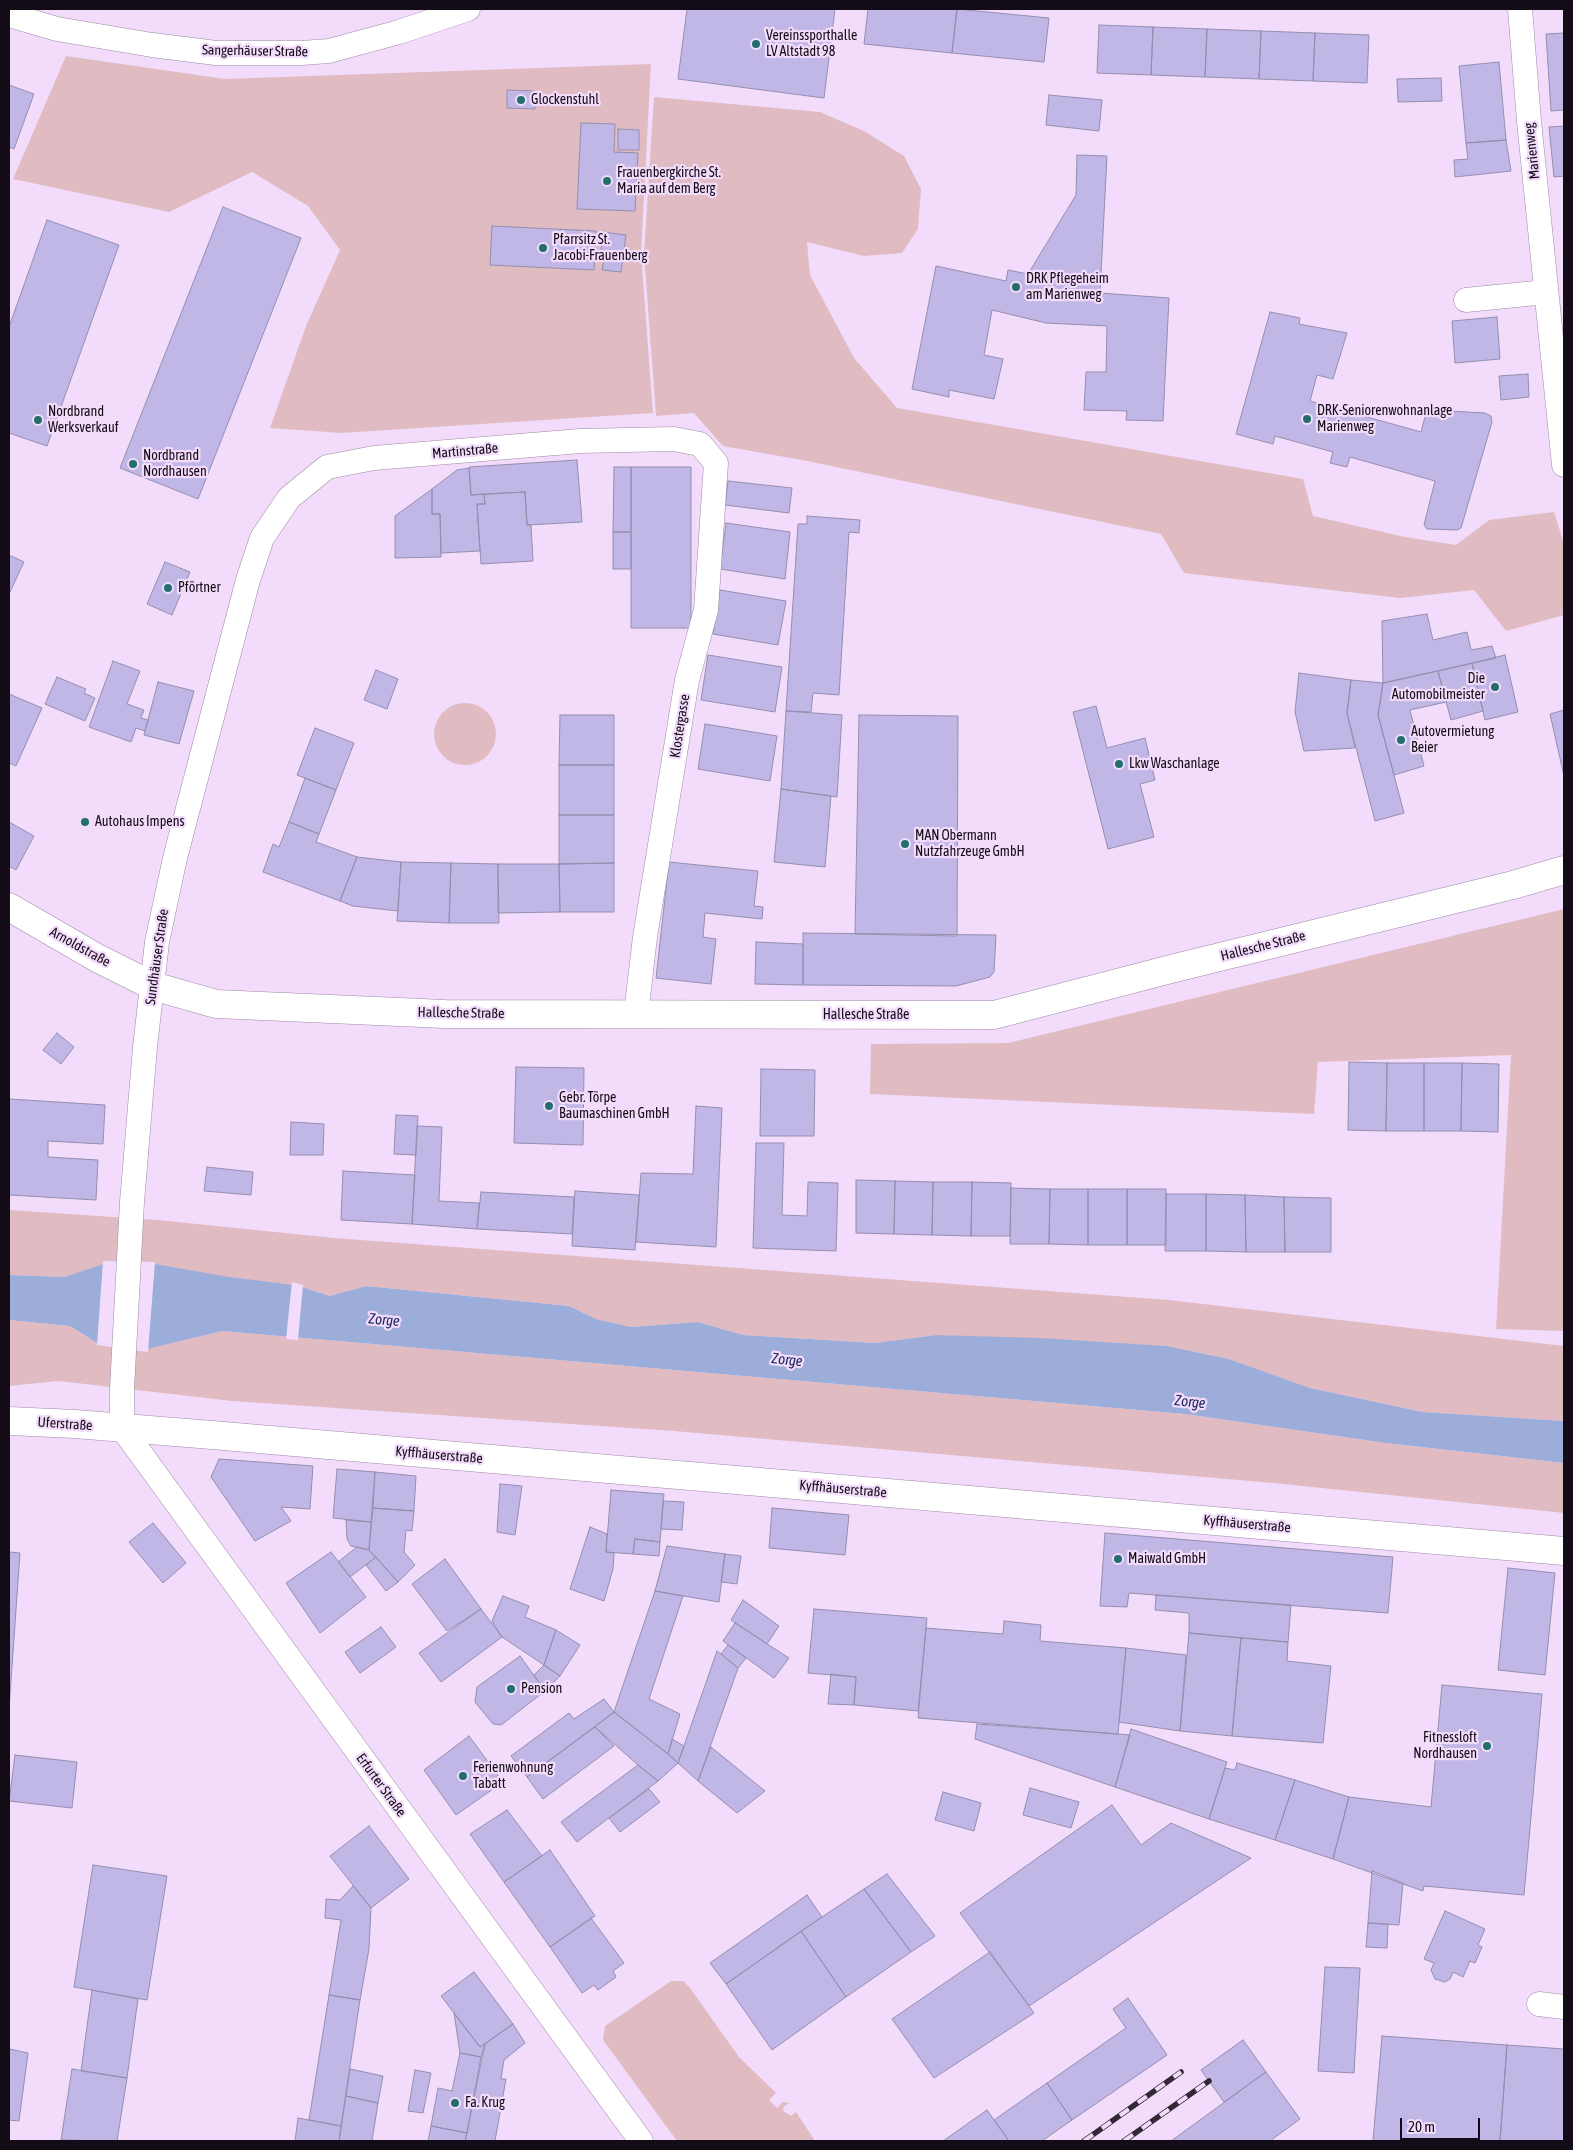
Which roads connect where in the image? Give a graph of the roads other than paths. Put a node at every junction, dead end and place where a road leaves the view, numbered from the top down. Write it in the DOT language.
graph roads {
  1 [pos="468,9"];
  2 [pos="1520,9"];
  3 [pos="9,15"];
  4 [pos="1546,292"];
  5 [pos="1466,300"];
  6 [pos="700,444"];
  7 [pos="1564,465"];
  8 [pos="262,538"];
  9 [pos="1564,870"];
  10 [pos="9,907"];
  11 [pos="153,986"];
  12 [pos="636,1014"];
  13 [pos="9,1422"];
  14 [pos="122,1428"];
  15 [pos="1564,1551"];
  16 [pos="1539,2004"];
  17 [pos="1564,2007"];
  18 [pos="641,2141"];
  1 -- 3 [label="street, Sangerhäuser Straße"];
  2 -- 4 [label="street, Marienweg"];
  4 -- 5 [label="street"];
  4 -- 7 [label="street, Marienweg"];
  6 -- 8 [label="street, Martinstraße"];
  6 -- 12 [label="street, Klostergasse"];
  8 -- 11 [label="street, Sundhäuser Straße"];
  9 -- 12 [label="main road, Hallesche Straße"];
  10 -- 11 [label="main road, Arnoldstraße"];
  11 -- 12 [label="main road, Hallesche Straße"];
  11 -- 14 [label="street, Sundhäuser Straße"];
  13 -- 14 [label="main road, Uferstraße"];
  14 -- 15 [label="main road, Kyffhäuserstraße"];
  14 -- 18 [label="street, Erfurter Straße"];
  16 -- 17 [label="street"];
}
